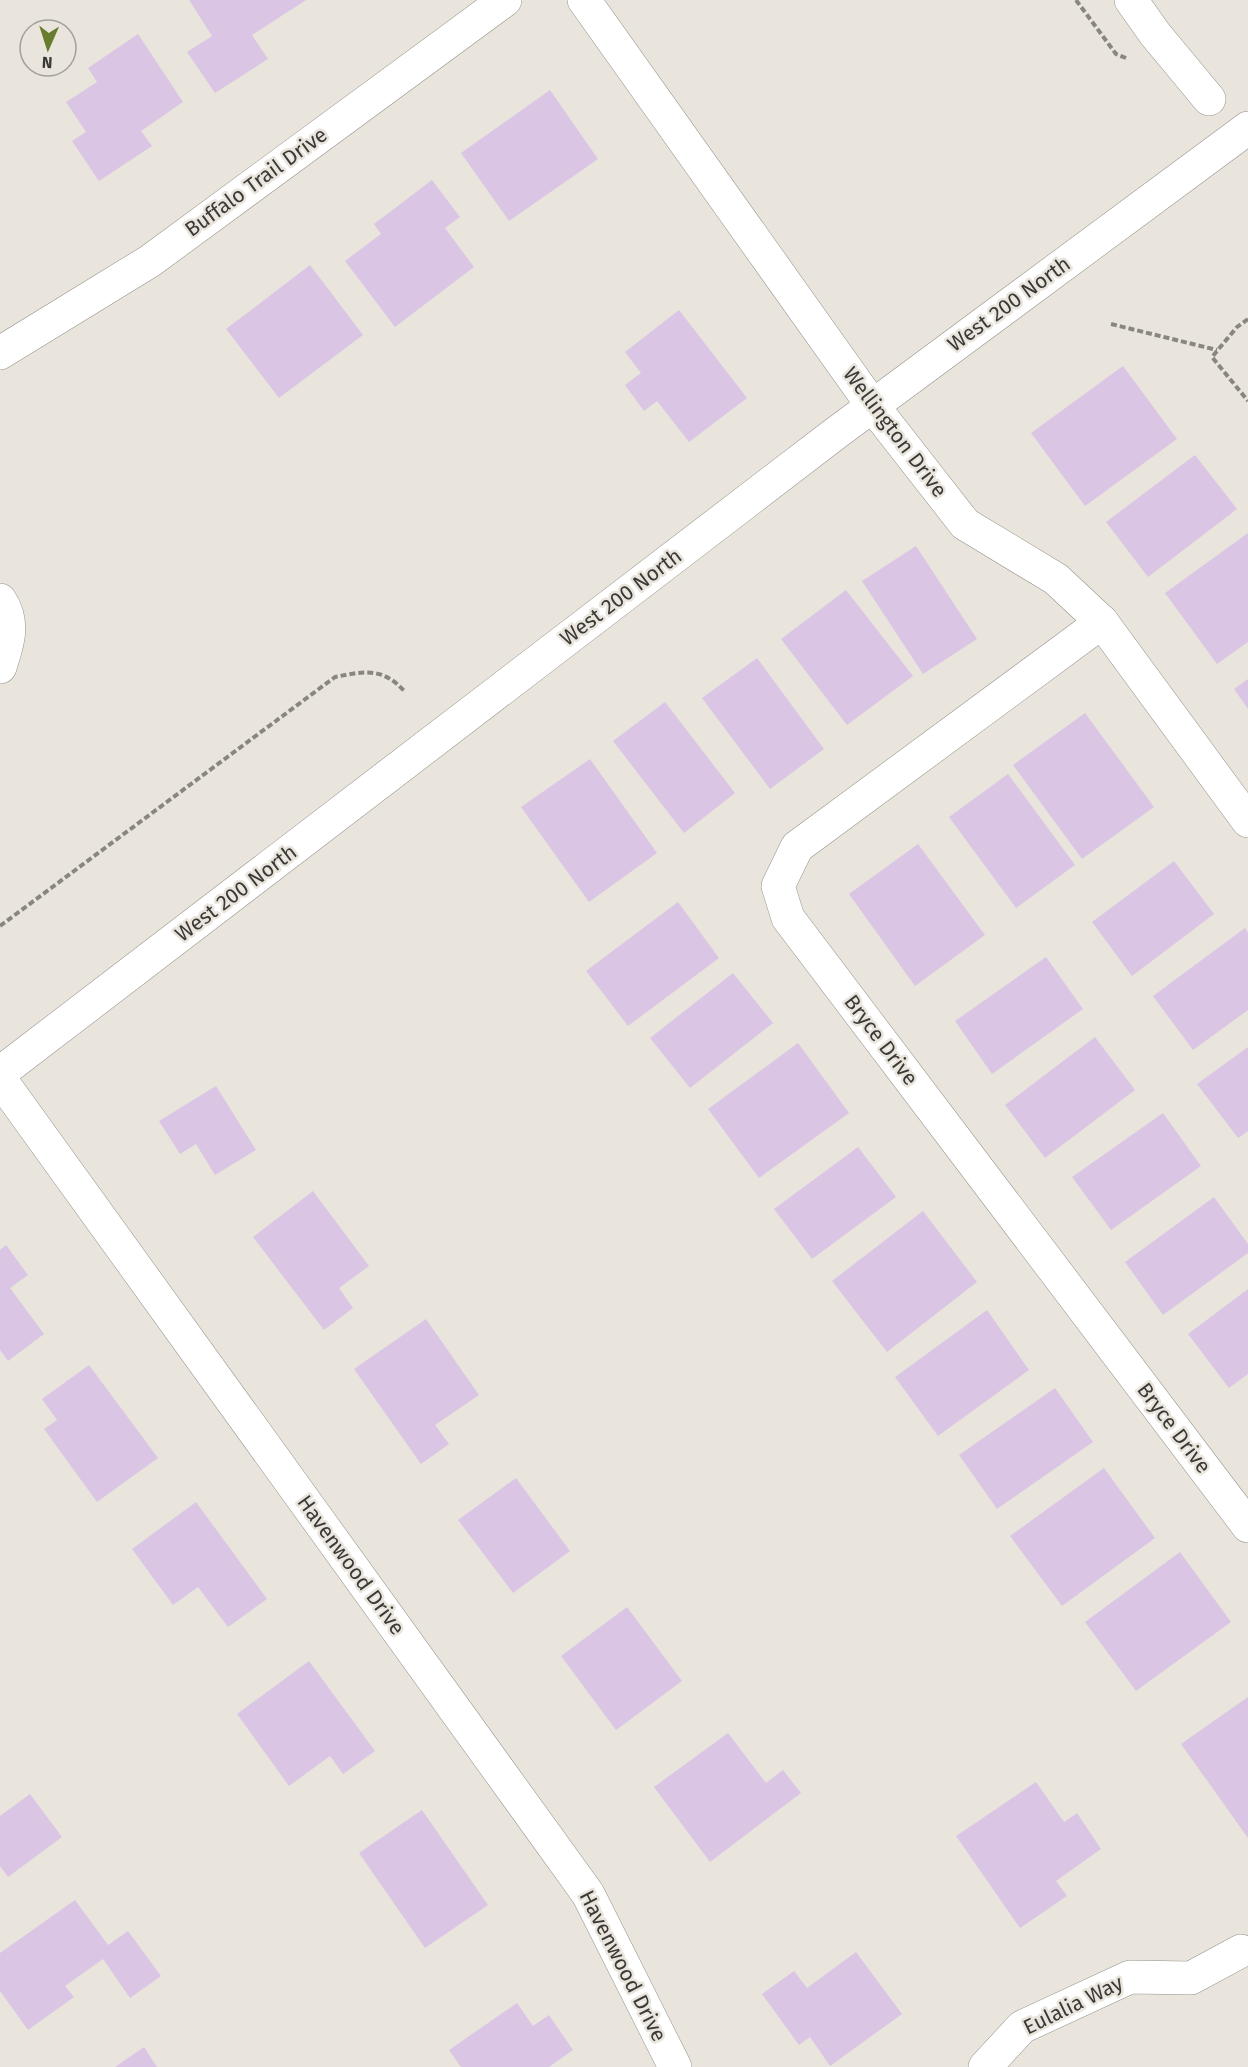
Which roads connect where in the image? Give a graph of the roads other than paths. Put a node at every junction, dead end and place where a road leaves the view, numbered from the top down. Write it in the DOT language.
graph roads {
  1 [pos="505,0"];
  2 [pos="584,0"];
  3 [pos="1131,0"];
  4 [pos="1209,99"];
  5 [pos="1248,128"];
  6 [pos="0,353"];
  7 [pos="872,405"];
  8 [pos="0,600"];
  9 [pos="1102,622"];
  10 [pos="0,667"];
  11 [pos="1248,821"];
  12 [pos="0,1073"];
  13 [pos="0,1079"];
  14 [pos="1248,1526"];
  15 [pos="1241,1951"];
  16 [pos="675,2067"];
  17 [pos="985,2067"];
  1 -- 6 [label="street, Buffalo Trail Drive"];
  2 -- 7 [label="street, Wellington Drive"];
  3 -- 4 [label="street"];
  5 -- 7 [label="street, West 200 North"];
  7 -- 9 [label="street, Wellington Drive"];
  7 -- 12 [label="street, West 200 North"];
  8 -- 10 [label="street"];
  9 -- 11 [label="street, Wellington Drive"];
  9 -- 14 [label="street, Bryce Drive"];
  13 -- 16 [label="street, Havenwood Drive"];
  15 -- 17 [label="street, Eulalia Way"];
}
